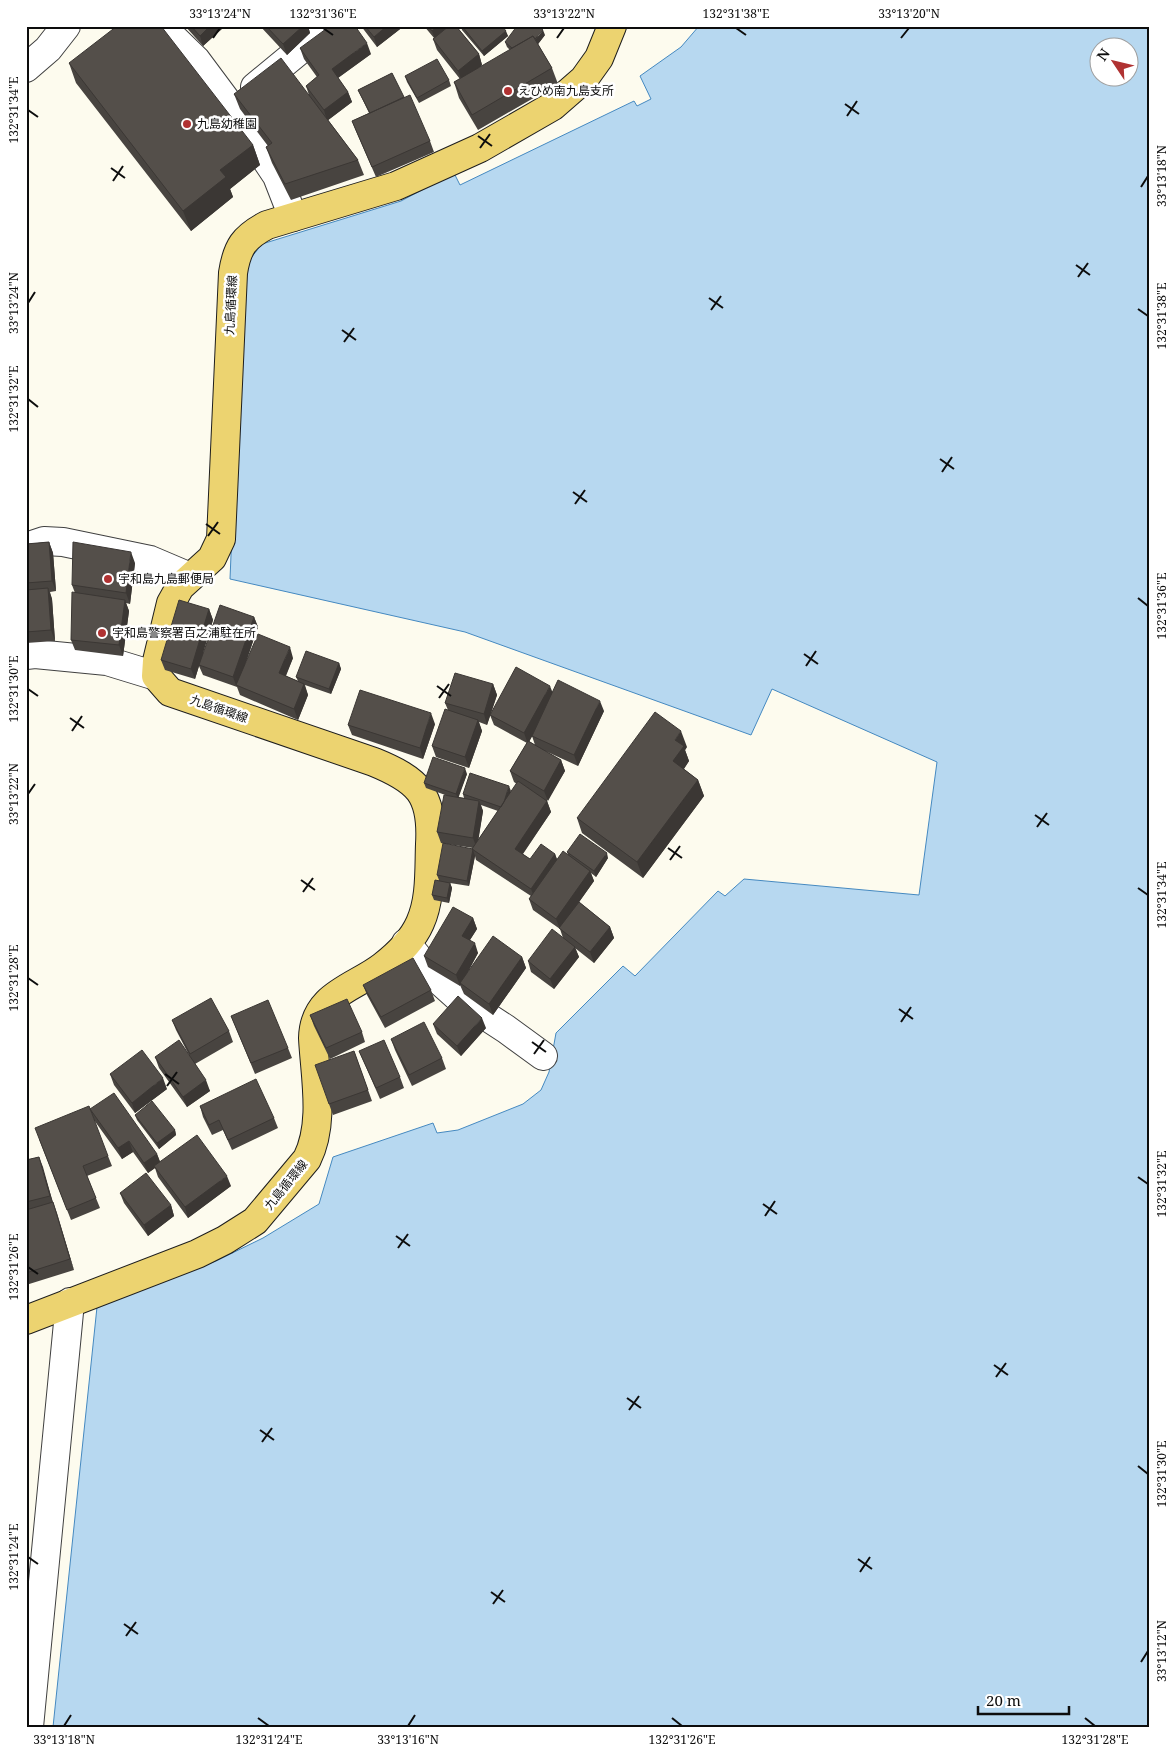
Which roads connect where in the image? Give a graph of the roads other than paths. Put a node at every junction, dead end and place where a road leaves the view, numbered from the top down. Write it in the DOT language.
graph roads {
  1 [pos="66,26"];
  2 [pos="161,26"];
  3 [pos="329,26"];
  4 [pos="612,26"];
  5 [pos="26,68"];
  6 [pos="231,108"];
  7 [pos="293,217"];
  8 [pos="26,546"];
  9 [pos="190,577"];
  10 [pos="26,655"];
  11 [pos="156,676"];
  12 [pos="406,943"];
  13 [pos="543,1056"];
  14 [pos="70,1302"];
  15 [pos="26,1320"];
  16 [pos="29,1727"];
  1 -- 5 [label="street"];
  2 -- 6 [label="street"];
  3 -- 6 [label="street"];
  4 -- 7 [label="main road, 九島循環線"];
  6 -- 7 [label="street"];
  7 -- 9 [label="main road, 九島循環線"];
  8 -- 9 [label="street"];
  9 -- 11 [label="main road, 九島循環線"];
  10 -- 11 [label="street"];
  11 -- 12 [label="main road, 九島循環線"];
  12 -- 13 [label="street"];
  12 -- 14 [label="main road, 九島循環線"];
  14 -- 15 [label="main road, 九島循環線"];
  14 -- 16 [label="street"];
}
